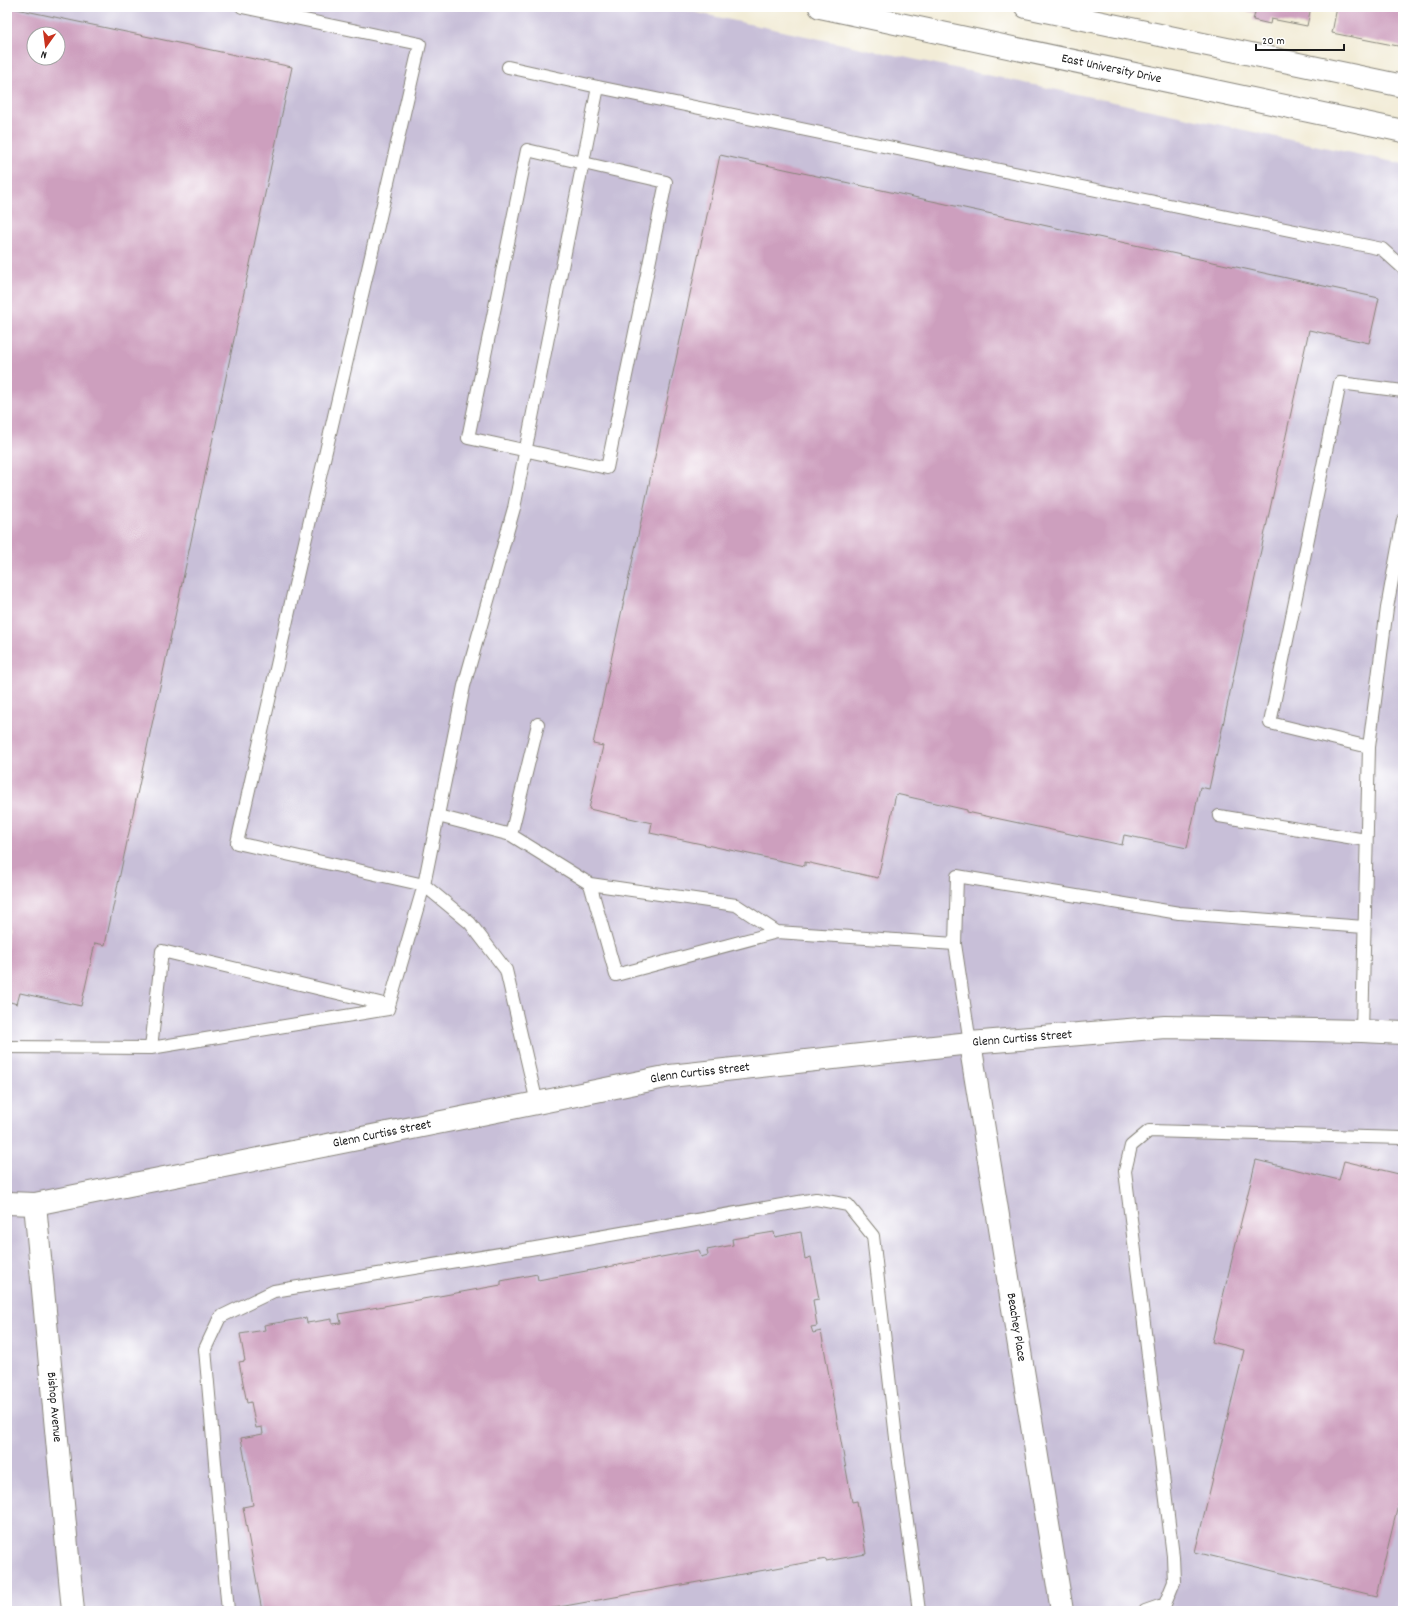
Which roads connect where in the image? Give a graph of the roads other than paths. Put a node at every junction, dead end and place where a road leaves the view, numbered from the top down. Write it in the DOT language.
graph roads {
  1 [pos="242,7"];
  2 [pos="820,7"];
  3 [pos="1026,7"];
  4 [pos="508,67"];
  5 [pos="1403,86"];
  6 [pos="598,87"];
  7 [pos="1403,131"];
  8 [pos="583,163"];
  9 [pos="1403,268"];
  10 [pos="1403,392"];
  11 [pos="525,451"];
  12 [pos="1403,520"];
  13 [pos="538,724"];
  14 [pos="1369,747"];
  15 [pos="438,816"];
  16 [pos="1218,816"];
  17 [pos="511,835"];
  18 [pos="1366,840"];
  19 [pos="590,884"];
  20 [pos="424,885"];
  21 [pos="1364,927"];
  22 [pos="777,932"];
  23 [pos="955,944"];
  24 [pos="388,1006"];
  25 [pos="1362,1031"];
  26 [pos="1403,1033"];
  27 [pos="970,1043"];
  28 [pos="7,1047"];
  29 [pos="151,1048"];
  30 [pos="537,1102"];
  31 [pos="1403,1138"];
  32 [pos="7,1203"];
  33 [pos="35,1204"];
  34 [pos="1060,1610"];
  35 [pos="73,1611"];
  36 [pos="228,1611"];
  37 [pos="919,1611"];
  38 [pos="1145,1611"];
  1 -- 20 [label="lane"];
  2 -- 7 [label="street, East University Drive"];
  3 -- 5 [label="street"];
  4 -- 6 [label="lane"];
  6 -- 8 [label="lane"];
  6 -- 9 [label="lane"];
  8 -- 11 [label="lane"];
  8 -- 11 [label="lane"];
  8 -- 11 [label="lane"];
  10 -- 14 [label="lane"];
  11 -- 15 [label="lane"];
  12 -- 14 [label="lane"];
  13 -- 17 [label="lane"];
  14 -- 18 [label="lane"];
  15 -- 17 [label="lane"];
  15 -- 20 [label="lane"];
  16 -- 18 [label="lane"];
  17 -- 19 [label="lane"];
  18 -- 21 [label="lane"];
  19 -- 22 [label="lane"];
  19 -- 22 [label="lane"];
  20 -- 24 [label="lane"];
  20 -- 30 [label="lane"];
  21 -- 23 [label="lane"];
  21 -- 25 [label="lane"];
  22 -- 23 [label="lane"];
  23 -- 27 [label="lane"];
  24 -- 29 [label="lane"];
  24 -- 29 [label="lane"];
  25 -- 26 [label="street, Glenn Curtiss Street"];
  25 -- 27 [label="street, Glenn Curtiss Street"];
  27 -- 30 [label="street, Glenn Curtiss Street"];
  27 -- 34 [label="street, Beachey Place"];
  28 -- 29 [label="lane"];
  30 -- 33 [label="street, Glenn Curtiss Street"];
  31 -- 38 [label="lane"];
  32 -- 33 [label="street, Glenn Curtiss Street"];
  33 -- 35 [label="street, Bishop Avenue"];
  36 -- 37 [label="lane"];
}
